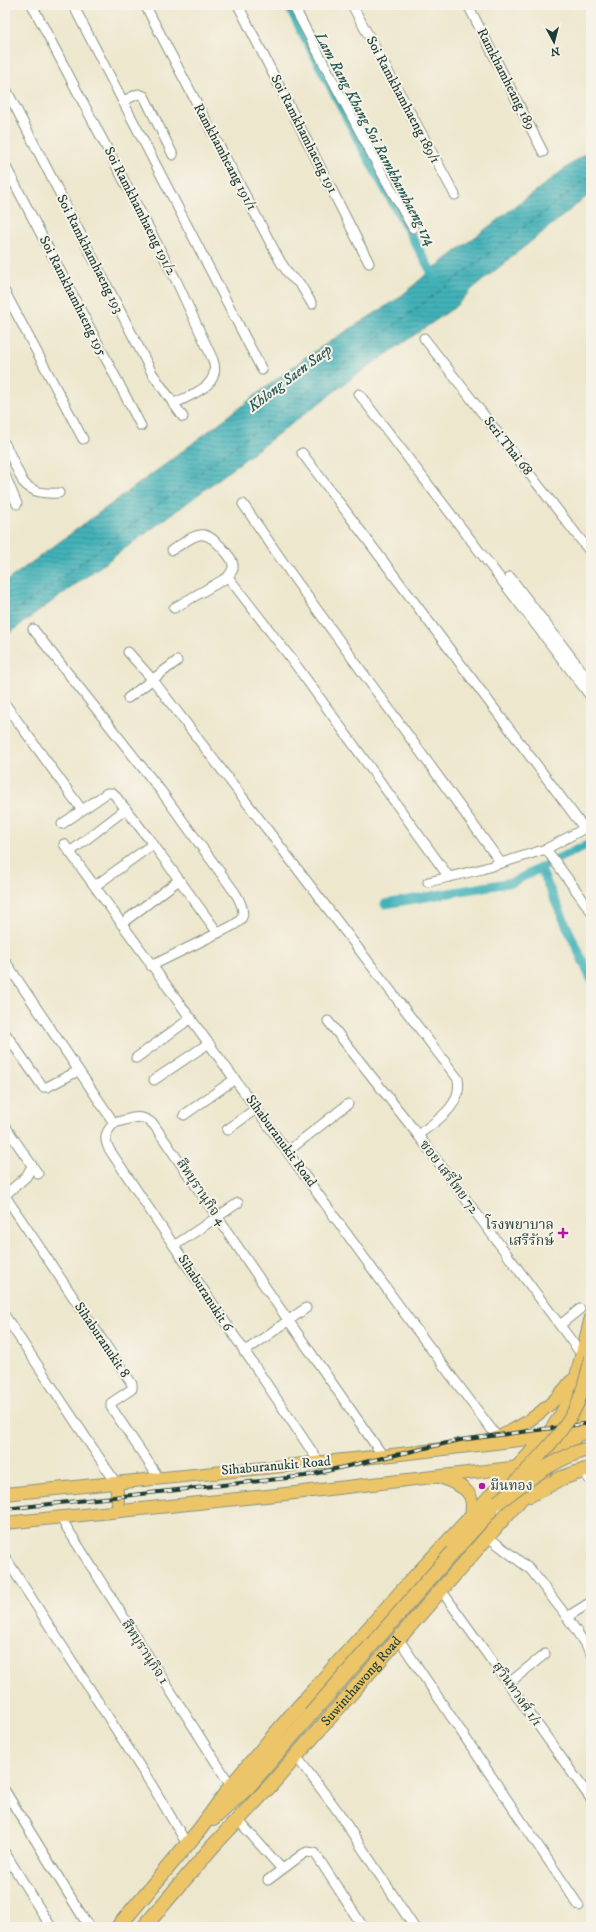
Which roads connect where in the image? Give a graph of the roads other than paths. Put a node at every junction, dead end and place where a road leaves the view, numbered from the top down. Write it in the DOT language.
graph roads {
  1 [pos="32,5"];
  2 [pos="73,5"];
  3 [pos="145,5"];
  4 [pos="238,5"];
  5 [pos="293,5"];
  6 [pos="352,5"];
  7 [pos="468,5"];
  8 [pos="5,87"];
  9 [pos="123,101"];
  10 [pos="543,152"];
  11 [pos="173,155"];
  12 [pos="5,165"];
  13 [pos="454,194"];
  14 [pos="412,228"];
  15 [pos="369,263"];
  16 [pos="5,292"];
  17 [pos="312,304"];
  18 [pos="424,338"];
  19 [pos="262,370"];
  20 [pos="359,394"];
  21 [pos="173,404"];
  22 [pos="183,417"];
  23 [pos="141,426"];
  24 [pos="83,439"];
  25 [pos="5,444"];
  26 [pos="302,453"];
  27 [pos="5,475"];
  28 [pos="59,493"];
  29 [pos="17,504"];
  30 [pos="243,504"];
  31 [pos="172,550"];
  32 [pos="591,553"];
  33 [pos="228,577"];
  34 [pos="510,577"];
  35 [pos="174,608"];
  36 [pos="33,629"];
  37 [pos="128,652"];
  38 [pos="177,660"];
  39 [pos="152,680"];
  40 [pos="590,681"];
  41 [pos="591,697"];
  42 [pos="128,698"];
  43 [pos="5,704"];
  44 [pos="126,809"];
  45 [pos="82,810"];
  46 [pos="62,824"];
  47 [pos="588,826"];
  48 [pos="64,844"];
  49 [pos="153,844"];
  50 [pos="546,849"];
  51 [pos="70,852"];
  52 [pos="500,863"];
  53 [pos="449,877"];
  54 [pos="179,880"];
  55 [pos="428,882"];
  56 [pos="95,886"];
  57 [pos="591,911"];
  58 [pos="121,924"];
  59 [pos="218,933"];
  60 [pos="6,964"];
  61 [pos="151,966"];
  62 [pos="191,1018"];
  63 [pos="328,1021"];
  64 [pos="5,1033"];
  65 [pos="209,1043"];
  66 [pos="136,1058"];
  67 [pos="78,1071"];
  68 [pos="235,1079"];
  69 [pos="154,1080"];
  70 [pos="348,1104"];
  71 [pos="257,1108"];
  72 [pos="184,1115"];
  73 [pos="114,1123"];
  74 [pos="5,1126"];
  75 [pos="227,1130"];
  76 [pos="418,1135"];
  77 [pos="288,1150"];
  78 [pos="32,1166"];
  79 [pos="38,1174"];
  80 [pos="5,1196"];
  81 [pos="238,1203"];
  82 [pos="218,1217"];
  83 [pos="174,1246"];
  84 [pos="306,1308"];
  85 [pos="580,1309"];
  86 [pos="5,1316"];
  87 [pos="591,1316"];
  88 [pos="289,1322"];
  89 [pos="560,1326"];
  90 [pos="244,1352"];
  91 [pos="587,1356"];
  92 [pos="578,1373"];
  93 [pos="591,1405"];
  94 [pos="584,1433"];
  95 [pos="546,1437"];
  96 [pos="498,1438"];
  97 [pos="482,1444"];
  98 [pos="591,1448"];
  99 [pos="591,1455"];
  100 [pos="383,1456"];
  101 [pos="319,1462"];
  102 [pos="554,1462"];
  103 [pos="519,1467"];
  104 [pos="587,1469"];
  105 [pos="439,1476"];
  106 [pos="159,1478"];
  107 [pos="591,1482"];
  108 [pos="116,1483"];
  109 [pos="5,1494"];
  110 [pos="521,1501"];
  111 [pos="498,1502"];
  112 [pos="483,1505"];
  113 [pos="119,1511"];
  114 [pos="507,1516"];
  115 [pos="60,1517"];
  116 [pos="470,1518"];
  117 [pos="5,1523"];
  118 [pos="488,1537"];
  119 [pos="5,1557"];
  120 [pos="425,1565"];
  121 [pos="452,1579"];
  122 [pos="441,1590"];
  123 [pos="591,1602"];
  124 [pos="567,1616"];
  125 [pos="398,1638"];
  126 [pos="591,1653"];
  127 [pos="545,1654"];
  128 [pos="509,1683"];
  129 [pos="296,1756"];
  130 [pos="231,1786"];
  131 [pos="5,1791"];
  132 [pos="591,1799"];
  133 [pos="238,1820"];
  134 [pos="200,1829"];
  135 [pos="187,1844"];
  136 [pos="5,1853"];
  137 [pos="282,1869"];
  138 [pos="268,1880"];
  139 [pos="579,1906"];
  140 [pos="51,1927"];
  141 [pos="89,1927"];
  142 [pos="118,1927"];
  143 [pos="144,1927"];
  144 [pos="363,1927"];
  145 [pos="414,1927"];
  1 -- 21 [label="street, Soi Ramkhamhaeng 191/2"];
  2 -- 9 [label="street"];
  3 -- 17 [label="street, Ramkhamheang 191/1"];
  4 -- 15 [label="street, Soi Ramkhamhaeng 191"];
  5 -- 14 [label="street"];
  6 -- 13 [label="street, Soi Ramkhamhaeng 189/1"];
  7 -- 10 [label="street, Ramkhamheang 189"];
  8 -- 21 [label="street, Soi Ramkhamhaeng 193"];
  9 -- 11 [label="street"];
  9 -- 19 [label="street"];
  12 -- 23 [label="street, Soi Ramkhamhaeng 195"];
  16 -- 24 [label="street"];
  18 -- 32 [label="street, Seri Thai 68"];
  20 -- 41 [label="street"];
  21 -- 22 [label="street, Soi Ramkhamhaeng 193"];
  25 -- 28 [label="street"];
  26 -- 47 [label="street"];
  27 -- 29 [label="street"];
  30 -- 52 [label="street"];
  31 -- 33 [label="street"];
  33 -- 35 [label="street"];
  33 -- 53 [label="street"];
  34 -- 40 [label="street"];
  36 -- 59 [label="street"];
  37 -- 39 [label="street"];
  38 -- 39 [label="street"];
  39 -- 42 [label="street"];
  39 -- 76 [label="street"];
  43 -- 45 [label="street"];
  44 -- 45 [label="street"];
  44 -- 49 [label="street"];
  44 -- 51 [label="street"];
  45 -- 46 [label="street"];
  47 -- 50 [label="street"];
  48 -- 51 [label="street, Sihaburanukit Road"];
  49 -- 54 [label="street"];
  49 -- 56 [label="street"];
  50 -- 52 [label="street"];
  50 -- 57 [label="street"];
  51 -- 56 [label="street, Sihaburanukit Road"];
  52 -- 53 [label="street"];
  53 -- 55 [label="street"];
  54 -- 58 [label="street"];
  54 -- 59 [label="street"];
  56 -- 58 [label="street, Sihaburanukit Road"];
  58 -- 61 [label="street, Sihaburanukit Road"];
  59 -- 61 [label="street"];
  60 -- 67 [label="street"];
  61 -- 62 [label="street, Sihaburanukit Road"];
  62 -- 65 [label="street, Sihaburanukit Road"];
  62 -- 66 [label="street"];
  63 -- 76 [label="street, ซอย เสรีไทย 72"];
  64 -- 67 [label="street"];
  65 -- 68 [label="street, Sihaburanukit Road"];
  65 -- 69 [label="street"];
  67 -- 73 [label="street"];
  68 -- 71 [label="street, Sihaburanukit Road"];
  68 -- 72 [label="street"];
  70 -- 77 [label="street"];
  71 -- 75 [label="street"];
  71 -- 77 [label="street, Sihaburanukit Road"];
  73 -- 82 [label="street, สีหบุรานุกิจ 4"];
  73 -- 83 [label="street, Sihaburanukit 6"];
  74 -- 78 [label="street"];
  76 -- 89 [label="street, ซอย เสรีไทย 72"];
  77 -- 96 [label="street, Sihaburanukit Road"];
  78 -- 79 [label="street"];
  78 -- 80 [label="street"];
  80 -- 106 [label="street, Sihaburanukit 8"];
  81 -- 82 [label="street"];
  82 -- 83 [label="street"];
  82 -- 88 [label="street, สีหบุรานุกิจ 4"];
  83 -- 90 [label="street, Sihaburanukit 6"];
  84 -- 88 [label="street"];
  85 -- 89 [label="street"];
  86 -- 108 [label="street"];
  87 -- 91 [label="main road"];
  88 -- 90 [label="street"];
  88 -- 100 [label="street, สีหบุรานุกิจ 4"];
  89 -- 91 [label="street, ซอย เสรีไทย 72"];
  90 -- 101 [label="street, Sihaburanukit 6"];
  91 -- 92 [label="main road"];
  91 -- 111 [label="main road, bridge"];
  92 -- 95 [label="main road"];
  92 -- 96 [label="main road"];
  93 -- 94 [label="main road"];
  94 -- 95 [label="highway"];
  94 -- 102 [label="highway, Suwinthawong Road"];
  95 -- 97 [label="main road, Sihaburanukit Road"];
  95 -- 103 [label="highway, Suwinthawong Road"];
  96 -- 97 [label="main road"];
  97 -- 100 [label="main road, Sihaburanukit Road"];
  98 -- 111 [label="highway, bridge"];
  99 -- 102 [label="highway"];
  100 -- 101 [label="main road, Sihaburanukit Road"];
  101 -- 106 [label="main road, Sihaburanukit Road"];
  102 -- 103 [label="highway"];
  102 -- 110 [label="highway, Suwinthawong Road"];
  103 -- 105 [label="main road, Sihaburanukit Road"];
  103 -- 112 [label="highway, Suwinthawong Road"];
  104 -- 107 [label="street"];
  104 -- 110 [label="highway"];
  105 -- 113 [label="main road, Sihaburanukit Road"];
  105 -- 116 [label="main road"];
  106 -- 108 [label="main road, Sihaburanukit Road"];
  108 -- 109 [label="main road, Sihaburanukit Road"];
  108 -- 113 [label="main road"];
  110 -- 114 [label="highway, Suwinthawong Road"];
  111 -- 134 [label="highway, bridge"];
  112 -- 114 [label="highway"];
  112 -- 116 [label="highway, Suwinthawong Road"];
  113 -- 115 [label="main road, Sihaburanukit Road"];
  114 -- 118 [label="highway, Suwinthawong Road"];
  115 -- 117 [label="main road, Sihaburanukit Road"];
  115 -- 130 [label="street, สีหบุรานุกิจ 1"];
  116 -- 120 [label="highway, Suwinthawong Road"];
  118 -- 121 [label="highway, Suwinthawong Road"];
  118 -- 124 [label="street"];
  119 -- 135 [label="street"];
  120 -- 121 [label="highway"];
  120 -- 130 [label="highway, Suwinthawong Road"];
  121 -- 122 [label="highway, Suwinthawong Road"];
  122 -- 125 [label="highway, Suwinthawong Road"];
  122 -- 128 [label="street, สุวินทวงศ์ 1/1"];
  123 -- 124 [label="street"];
  124 -- 126 [label="street"];
  125 -- 129 [label="highway, Suwinthawong Road"];
  125 -- 139 [label="street"];
  127 -- 128 [label="street"];
  128 -- 132 [label="street, สุวินทวงศ์ 1/1"];
  129 -- 133 [label="highway, Suwinthawong Road"];
  129 -- 145 [label="street"];
  130 -- 134 [label="highway, Suwinthawong Road"];
  131 -- 141 [label="street"];
  133 -- 137 [label="street"];
  133 -- 143 [label="highway, Suwinthawong Road"];
  134 -- 135 [label="highway, Suwinthawong Road"];
  135 -- 142 [label="highway, Suwinthawong Road"];
  136 -- 140 [label="street"];
  137 -- 138 [label="street"];
  137 -- 144 [label="street"];
}
